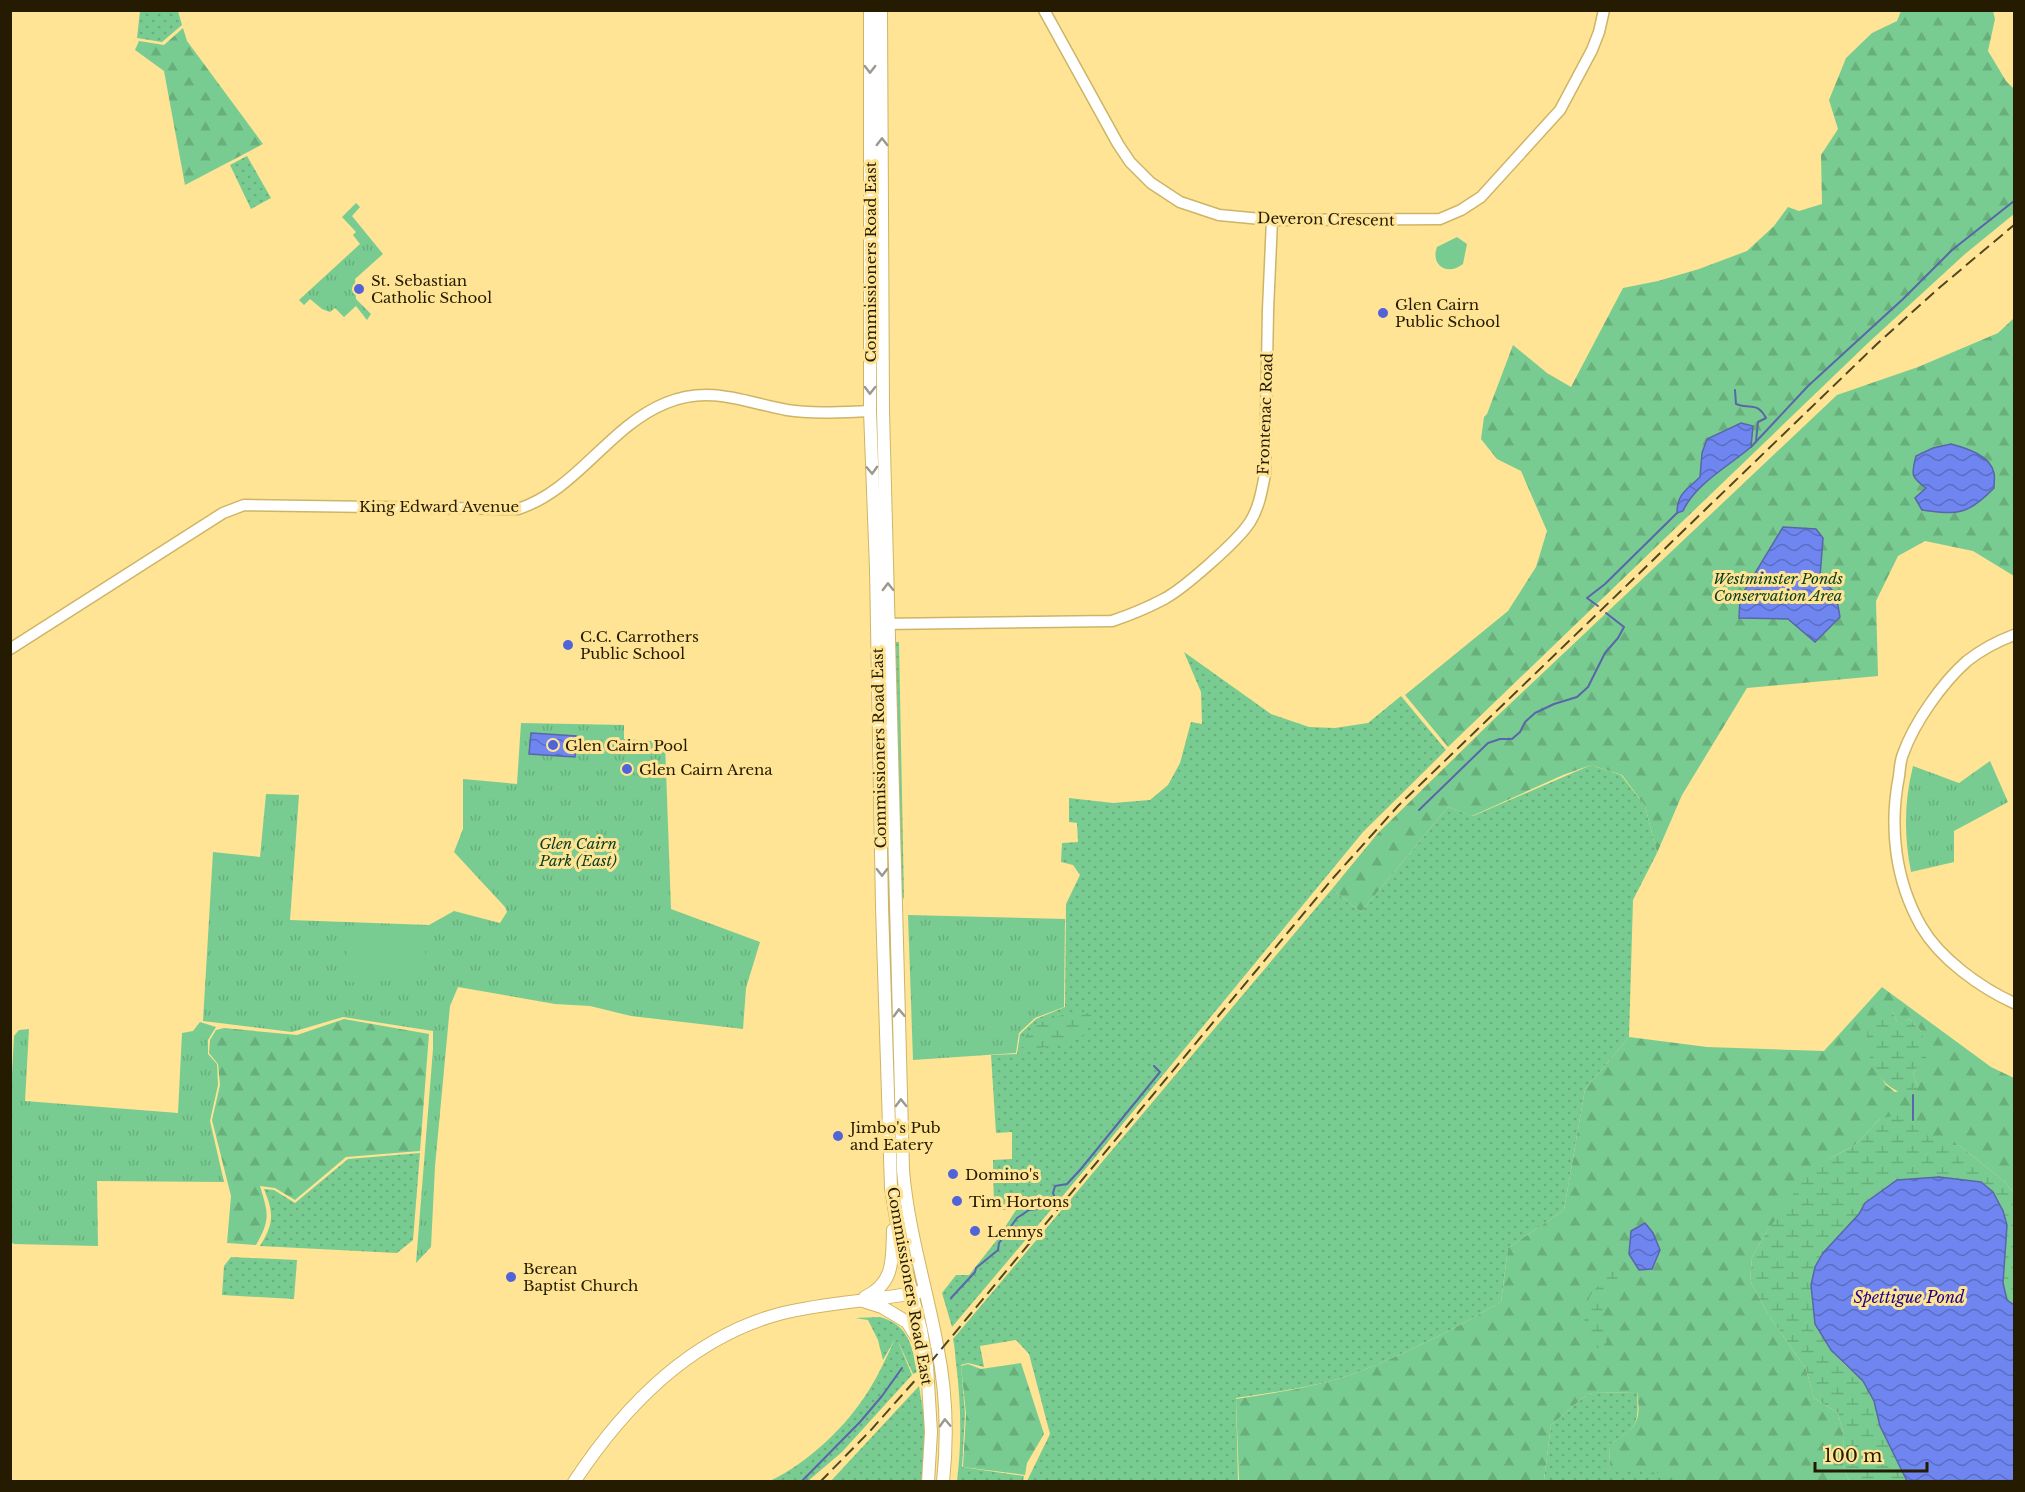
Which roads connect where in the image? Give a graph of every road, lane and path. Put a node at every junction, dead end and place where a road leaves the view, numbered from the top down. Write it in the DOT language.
graph roads {
  1 [pos="870,10"];
  2 [pos="881,10"];
  3 [pos="1044,10"];
  4 [pos="1604,10"];
  5 [pos="1272,220"];
  6 [pos="870,411"];
  7 [pos="883,624"];
  8 [pos="2014,635"];
  9 [pos="10,649"];
  10 [pos="2014,1003"];
  11 [pos="893,1209"];
  12 [pos="918,1292"];
  13 [pos="859,1300"];
  14 [pos="925,1349"];
  15 [pos="574,1482"];
  16 [pos="928,1482"];
  17 [pos="944,1482"];
  1 -- 6 [label="main road, Commissioners Road East, one-way"];
  7 -- 2 [label="main road, Commissioners Road East, one-way"];
  3 -- 5 [label="street, Deveron Crescent"];
  4 -- 5 [label="street, Deveron Crescent"];
  5 -- 7 [label="street, Frontenac Road"];
  6 -- 7 [label="main road, Commissioners Road East, one-way"];
  6 -- 9 [label="street, King Edward Avenue"];
  7 -- 11 [label="main road, Commissioners Road East, one-way"];
  12 -- 7 [label="main road, Commissioners Road East, one-way"];
  8 -- 10 [label="street"];
  11 -- 12 [label="main road, Commissioners Road East"];
  11 -- 13 [label="main road"];
  12 -- 13 [label="main road"];
  12 -- 14 [label="main road, Commissioners Road East"];
  17 -- 12 [label="main road, Commissioners Road East, one-way"];
  13 -- 14 [label="main road"];
  13 -- 15 [label="main road"];
  14 -- 16 [label="main road, Commissioners Road East"];
}
